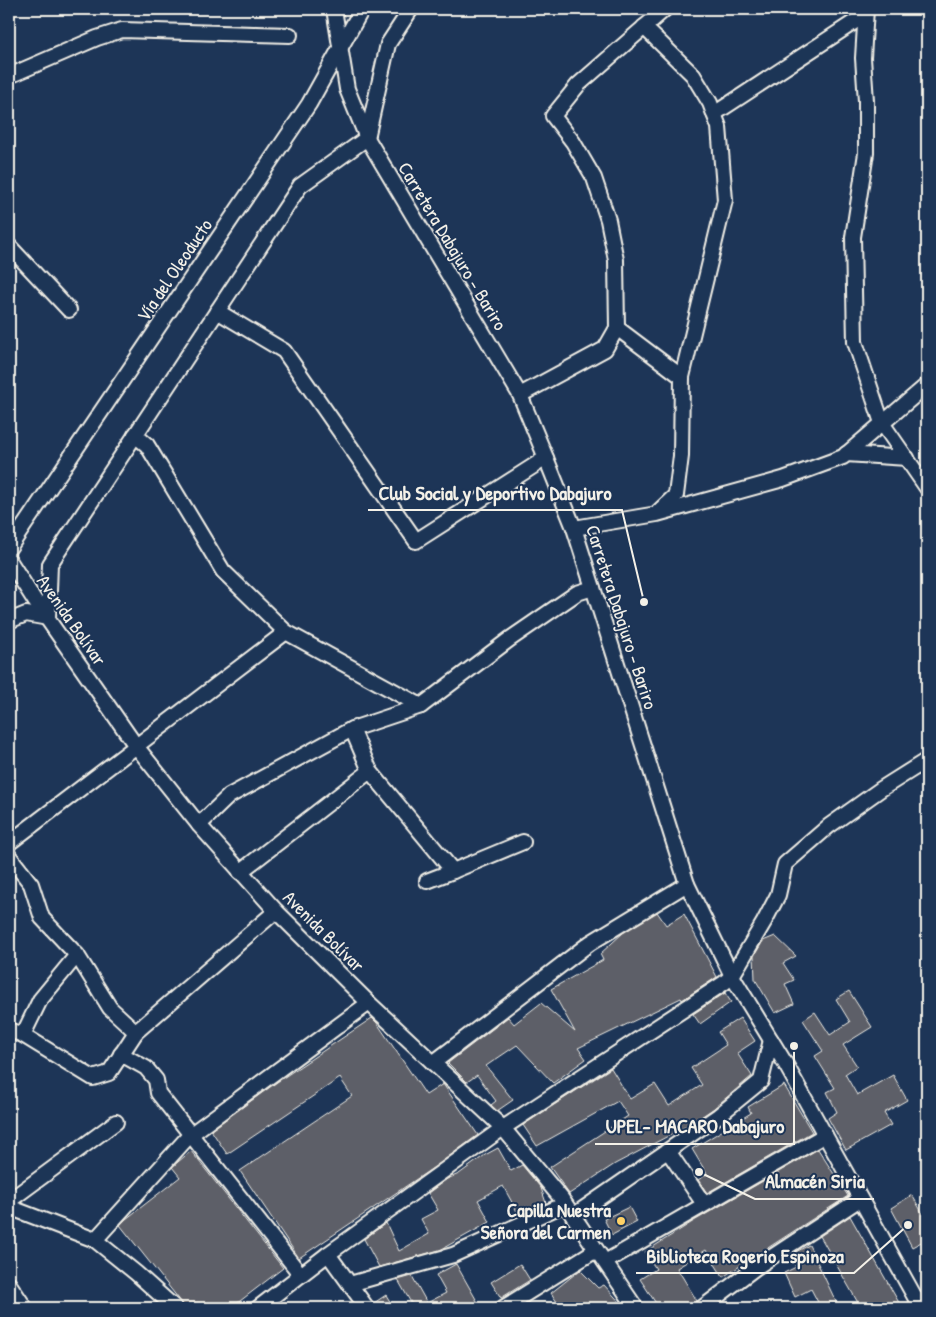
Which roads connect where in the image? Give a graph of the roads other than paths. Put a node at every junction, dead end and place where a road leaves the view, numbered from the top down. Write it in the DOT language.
graph roads {
  1 [pos="334,9"];
  2 [pos="362,9"];
  3 [pos="411,9"];
  4 [pos="665,9"];
  5 [pos="866,12"];
  6 [pos="644,28"];
  7 [pos="290,35"];
  8 [pos="341,47"];
  9 [pos="9,76"];
  10 [pos="714,114"];
  11 [pos="367,138"];
  12 [pos="9,246"];
  13 [pos="69,310"];
  14 [pos="217,311"];
  15 [pos="617,328"];
  16 [pos="682,377"];
  17 [pos="927,385"];
  18 [pos="520,396"];
  19 [pos="882,423"];
  20 [pos="135,435"];
  21 [pos="846,454"];
  22 [pos="546,458"];
  23 [pos="907,458"];
  24 [pos="927,488"];
  25 [pos="657,514"];
  26 [pos="574,528"];
  27 [pos="9,548"];
  28 [pos="9,560"];
  29 [pos="593,588"];
  30 [pos="48,618"];
  31 [pos="9,621"];
  32 [pos="286,632"];
  33 [pos="421,706"];
  34 [pos="352,729"];
  35 [pos="136,746"];
  36 [pos="927,760"];
  37 [pos="370,771"];
  38 [pos="199,825"];
  39 [pos="523,842"];
  40 [pos="9,843"];
  41 [pos="9,856"];
  42 [pos="453,871"];
  43 [pos="240,872"];
  44 [pos="427,881"];
  45 [pos="687,884"];
  46 [pos="276,910"];
  47 [pos="77,954"];
  48 [pos="732,976"];
  49 [pos="368,1003"];
  50 [pos="9,1030"];
  51 [pos="136,1032"];
  52 [pos="23,1034"];
  53 [pos="771,1040"];
  54 [pos="121,1054"];
  55 [pos="433,1063"];
  56 [pos="116,1122"];
  57 [pos="503,1128"];
  58 [pos="190,1134"];
  59 [pos="825,1135"];
  60 [pos="668,1151"];
  61 [pos="860,1199"];
  62 [pos="9,1201"];
  63 [pos="565,1204"];
  64 [pos="704,1204"];
  65 [pos="9,1207"];
  66 [pos="573,1216"];
  67 [pos="95,1240"];
  68 [pos="596,1250"];
  69 [pos="328,1254"];
  70 [pos="604,1262"];
  71 [pos="301,1275"];
  72 [pos="9,1284"];
  73 [pos="350,1284"];
  74 [pos="25,1308"];
  75 [pos="175,1308"];
  76 [pos="258,1308"];
  77 [pos="367,1308"];
  78 [pos="503,1308"];
  79 [pos="636,1308"];
  80 [pos="702,1308"];
  81 [pos="921,1308"];
  1 -- 8 [label="street, Carretera Dabajuro - Bariro"];
  2 -- 8 [label="street, Vía del Oleoducto"];
  3 -- 11 [label="street"];
  4 -- 6 [label="street"];
  5 -- 10 [label="street"];
  5 -- 19 [label="street"];
  6 -- 10 [label="street"];
  6 -- 15 [label="street"];
  7 -- 9 [label="street"];
  8 -- 11 [label="street, Carretera Dabajuro - Bariro"];
  8 -- 27 [label="street, Vía del Oleoducto"];
  10 -- 16 [label="street"];
  11 -- 14 [label="street"];
  11 -- 18 [label="street, Carretera Dabajuro - Bariro"];
  12 -- 13 [label="street"];
  14 -- 20 [label="street"];
  14 -- 22 [label="street"];
  15 -- 16 [label="street"];
  15 -- 18 [label="street"];
  16 -- 25 [label="street"];
  17 -- 19 [label="street"];
  18 -- 22 [label="street, Carretera Dabajuro - Bariro"];
  19 -- 21 [label="street"];
  19 -- 23 [label="street"];
  20 -- 30 [label="street"];
  20 -- 32 [label="street"];
  21 -- 23 [label="street"];
  21 -- 25 [label="street"];
  22 -- 26 [label="street, Carretera Dabajuro - Bariro"];
  23 -- 24 [label="street"];
  25 -- 26 [label="street"];
  26 -- 29 [label="street, Carretera Dabajuro - Bariro"];
  28 -- 30 [label="street, Avenida Bolívar"];
  29 -- 33 [label="street"];
  29 -- 45 [label="street, Carretera Dabajuro - Bariro"];
  30 -- 31 [label="street"];
  30 -- 35 [label="street, Avenida Bolívar"];
  32 -- 33 [label="street"];
  32 -- 35 [label="street"];
  33 -- 34 [label="street"];
  34 -- 37 [label="street"];
  34 -- 38 [label="street"];
  35 -- 38 [label="street, Avenida Bolívar"];
  35 -- 40 [label="street"];
  36 -- 48 [label="street"];
  37 -- 42 [label="street"];
  37 -- 43 [label="street"];
  38 -- 43 [label="street, Avenida Bolívar"];
  39 -- 42 [label="street"];
  41 -- 47 [label="street"];
  42 -- 44 [label="street"];
  43 -- 46 [label="street, Avenida Bolívar"];
  45 -- 48 [label="street, Carretera Dabajuro - Bariro"];
  45 -- 55 [label="street"];
  46 -- 49 [label="street, Avenida Bolívar"];
  46 -- 51 [label="street"];
  47 -- 51 [label="street"];
  47 -- 52 [label="street"];
  48 -- 53 [label="street, Carretera Dabajuro - Bariro"];
  48 -- 57 [label="street"];
  49 -- 55 [label="street, Avenida Bolívar"];
  49 -- 58 [label="street"];
  50 -- 52 [label="street"];
  51 -- 54 [label="street"];
  52 -- 54 [label="street"];
  53 -- 59 [label="street, Carretera Dabajuro - Bariro"];
  53 -- 60 [label="street"];
  54 -- 58 [label="street"];
  55 -- 57 [label="street, Avenida Bolívar"];
  56 -- 62 [label="street"];
  57 -- 63 [label="street, Avenida Bolívar"];
  57 -- 69 [label="street"];
  58 -- 67 [label="street"];
  58 -- 71 [label="street"];
  59 -- 61 [label="street, Carretera Dabajuro - Bariro"];
  59 -- 64 [label="street"];
  60 -- 64 [label="street"];
  60 -- 66 [label="street"];
  61 -- 80 [label="street"];
  61 -- 81 [label="street, Carretera Dabajuro - Bariro"];
  63 -- 66 [label="street, Avenida Bolívar"];
  63 -- 73 [label="street"];
  64 -- 70 [label="street"];
  65 -- 67 [label="street"];
  66 -- 68 [label="street, Avenida Bolívar"];
  67 -- 75 [label="street"];
  68 -- 70 [label="street, Avenida Bolívar"];
  68 -- 78 [label="street"];
  69 -- 71 [label="street"];
  69 -- 73 [label="street"];
  70 -- 79 [label="street, Avenida Bolívar"];
  71 -- 76 [label="street"];
  72 -- 74 [label="street"];
  73 -- 77 [label="street"];
}
